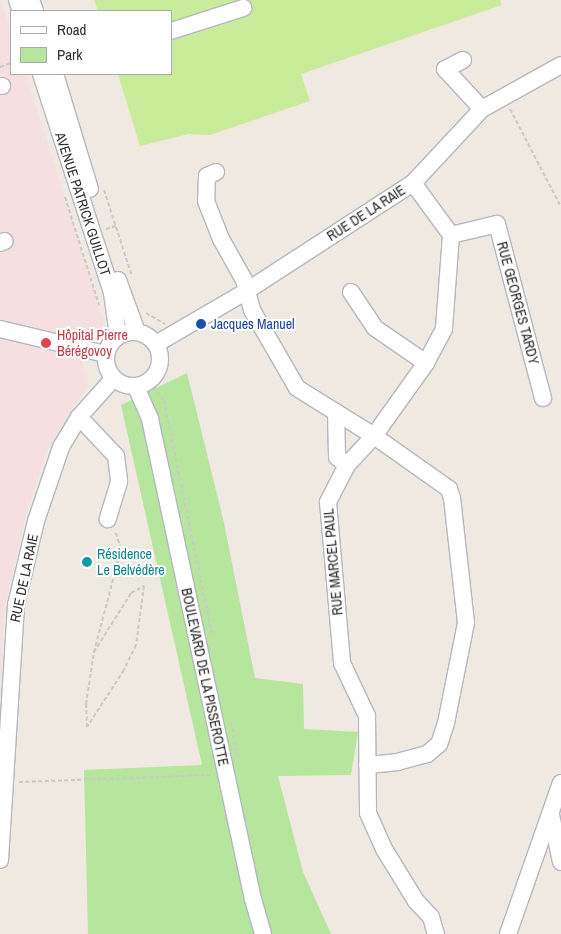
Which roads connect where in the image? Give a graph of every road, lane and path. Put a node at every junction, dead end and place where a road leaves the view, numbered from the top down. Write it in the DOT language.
graph roads {
  1 [pos="243,8"];
  2 [pos="172,31"];
  3 [pos="463,60"];
  4 [pos="561,65"];
  5 [pos="41,75"];
  6 [pos="55,75"];
  7 [pos="503,97"];
  8 [pos="482,109"];
  9 [pos="216,172"];
  10 [pos="101,182"];
  11 [pos="413,183"];
  12 [pos="561,207"];
  13 [pos="451,235"];
  14 [pos="134,279"];
  15 [pos="246,292"];
  16 [pos="351,292"];
  17 [pos="144,310"];
  18 [pos="0,329"];
  19 [pos="137,332"];
  20 [pos="172,332"];
  21 [pos="118,336"];
  22 [pos="156,344"];
  23 [pos="105,354"];
  24 [pos="426,363"];
  25 [pos="113,379"];
  26 [pos="143,384"];
  27 [pos="543,398"];
  28 [pos="336,412"];
  29 [pos="79,417"];
  30 [pos="374,436"];
  31 [pos="347,465"];
  32 [pos="108,520"];
  33 [pos="212,638"];
  34 [pos="94,652"];
  35 [pos="230,722"];
  36 [pos="238,759"];
  37 [pos="367,765"];
  38 [pos="226,774"];
  39 [pos="4,783"];
  40 [pos="561,783"];
  41 [pos="551,814"];
  42 [pos="0,860"];
  43 [pos="561,862"];
  44 [pos="263,934"];
  45 [pos="436,934"];
  46 [pos="508,934"];
  1 -- 2 [label="street"];
  3 -- 8 [label="street"];
  4 -- 7 [label="street, RUE DE LA RAIE"];
  5 -- 21 [label="street, AVENUE PATRICK GUILLOT"];
  6 -- 19 [label="street, AVENUE PATRICK GUILLOT"];
  7 -- 8 [label="street, RUE DE LA RAIE"];
  7 -- 12 [label="path"];
  8 -- 11 [label="street, RUE DE LA RAIE"];
  9 -- 15 [label="street"];
  10 -- 14 [label="path"];
  11 -- 13 [label="street"];
  11 -- 15 [label="street, RUE DE LA RAIE"];
  13 -- 24 [label="street, RUE MARCEL PAUL"];
  13 -- 27 [label="street, RUE GEORGES TARDY"];
  15 -- 20 [label="street, RUE DE LA RAIE"];
  15 -- 28 [label="street"];
  16 -- 24 [label="street"];
  17 -- 20 [label="path"];
  18 -- 23 [label="street"];
  19 -- 21 [label="street"];
  19 -- 22 [label="street"];
  20 -- 22 [label="street, RUE DE LA RAIE"];
  21 -- 23 [label="street"];
  22 -- 26 [label="street"];
  23 -- 25 [label="street"];
  24 -- 30 [label="street, RUE MARCEL PAUL"];
  25 -- 26 [label="street"];
  25 -- 29 [label="street, RUE DE LA RAIE"];
  26 -- 33 [label="path"];
  26 -- 38 [label="street, BOULEVARD DE LA PISSEROTTE"];
  28 -- 30 [label="street"];
  28 -- 31 [label="street"];
  29 -- 32 [label="street"];
  29 -- 39 [label="street, RUE DE LA RAIE"];
  30 -- 31 [label="street, RUE MARCEL PAUL"];
  30 -- 37 [label="street"];
  31 -- 37 [label="street, RUE MARCEL PAUL"];
  32 -- 34 [label="path"];
  34 -- 34 [label="path"];
  35 -- 36 [label="path"];
  37 -- 45 [label="street, RUE MARCEL PAUL"];
  38 -- 39 [label="path"];
  38 -- 44 [label="street, BOULEVARD DE LA PISSEROTTE"];
  39 -- 42 [label="street, RUE DE LA RAIE"];
  40 -- 41 [label="street"];
  41 -- 43 [label="street"];
  41 -- 46 [label="street"];
}
